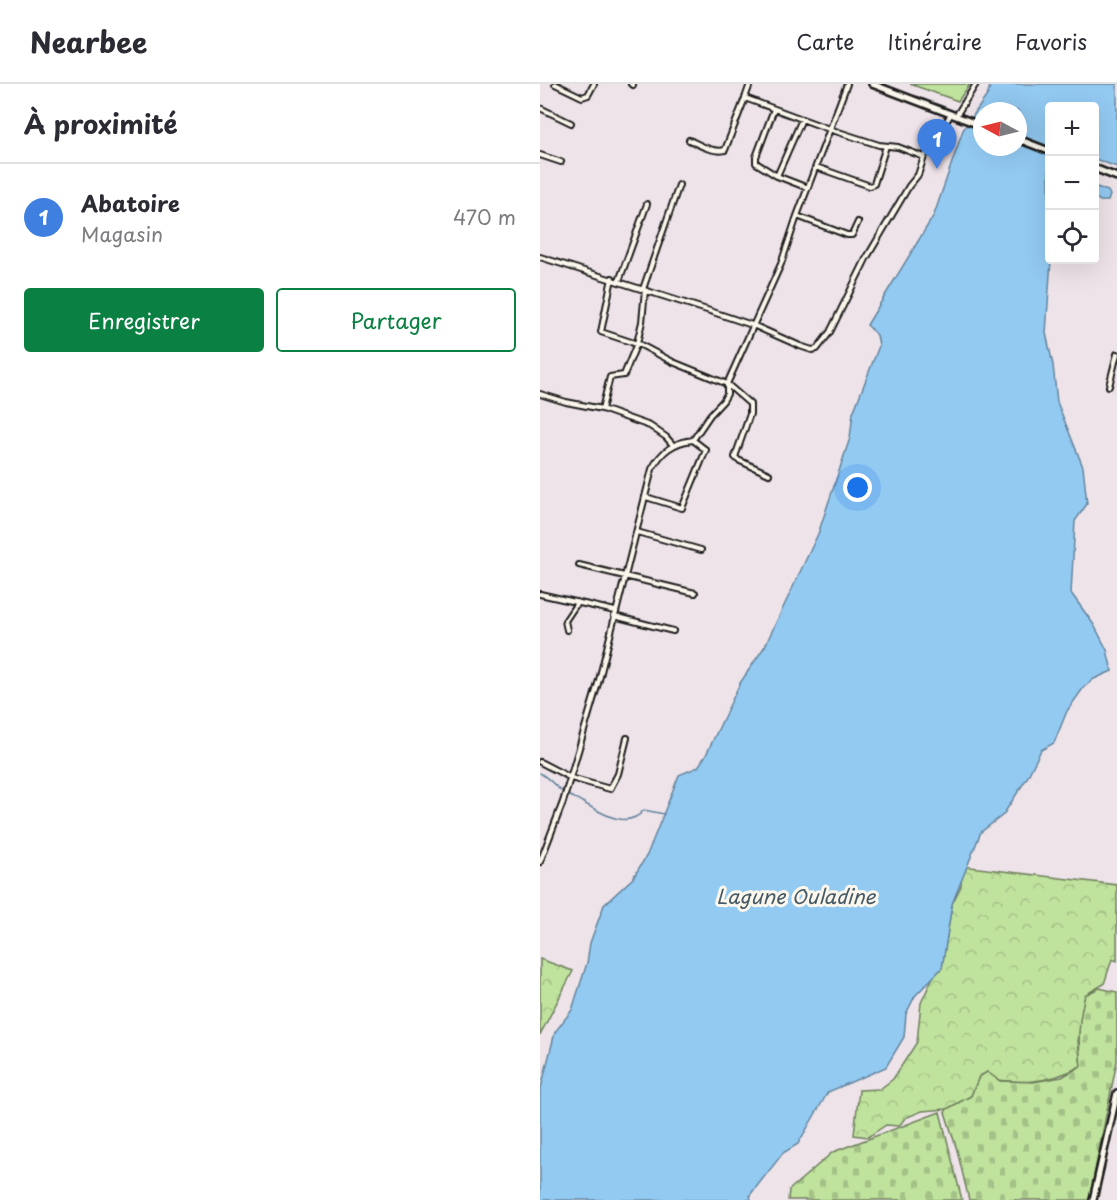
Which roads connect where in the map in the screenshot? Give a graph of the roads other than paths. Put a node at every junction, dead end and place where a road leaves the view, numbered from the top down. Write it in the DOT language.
graph roads {
  1 [pos="555,84"];
  2 [pos="594,84"];
  3 [pos="750,84"];
  4 [pos="847,84"];
  5 [pos="872,84"];
  6 [pos="976,84"];
  7 [pos="746,98"];
  8 [pos="540,108"];
  9 [pos="774,109"];
  10 [pos="956,116"];
  11 [pos="802,119"];
  12 [pos="572,123"];
  13 [pos="973,123"];
  14 [pos="829,129"];
  15 [pos="689,140"];
  16 [pos="1027,142"];
  17 [pos="886,146"];
  18 [pos="1045,149"];
  19 [pos="540,155"];
  20 [pos="924,158"];
  21 [pos="561,162"];
  22 [pos="816,167"];
  23 [pos="1099,170"];
  24 [pos="777,176"];
  25 [pos="1117,177"];
  26 [pos="679,185"];
  27 [pos="808,188"];
  28 [pos="647,204"];
  29 [pos="797,216"];
  30 [pos="858,222"];
  31 [pos="540,257"];
  32 [pos="612,278"];
  33 [pos="619,281"];
  34 [pos="644,290"];
  35 [pos="755,326"];
  36 [pos="637,343"];
  37 [pos="1117,354"];
  38 [pos="727,384"];
  39 [pos="1108,386"];
  40 [pos="540,394"];
  41 [pos="602,409"];
  42 [pos="693,440"];
  43 [pos="673,445"];
  44 [pos="769,474"];
  45 [pos="646,497"];
  46 [pos="637,532"];
  47 [pos="701,550"];
  48 [pos="579,565"];
  49 [pos="624,576"];
  50 [pos="695,593"];
  51 [pos="540,594"];
  52 [pos="577,603"];
  53 [pos="614,613"];
  54 [pos="567,630"];
  55 [pos="673,631"];
  56 [pos="627,738"];
  57 [pos="540,762"];
  58 [pos="571,778"];
  59 [pos="540,862"];
  60 [pos="1117,1093"];
  61 [pos="1093,1200"];
  1 -- 2 [label="street"];
  3 -- 7 [label="street"];
  4 -- 14 [label="street"];
  5 -- 10 [label="street"];
  6 -- 10 [label="street"];
  7 -- 9 [label="street"];
  7 -- 15 [label="street"];
  8 -- 12 [label="street"];
  9 -- 11 [label="street"];
  9 -- 24 [label="street"];
  10 -- 13 [label="street"];
  10 -- 20 [label="street"];
  11 -- 14 [label="street"];
  11 -- 24 [label="street"];
  14 -- 17 [label="street"];
  14 -- 22 [label="street"];
  16 -- 18 [label="street"];
  17 -- 20 [label="street"];
  17 -- 22 [label="street"];
  19 -- 21 [label="street"];
  20 -- 35 [label="street"];
  22 -- 27 [label="street"];
  23 -- 25 [label="street"];
  24 -- 27 [label="street"];
  26 -- 34 [label="street"];
  27 -- 29 [label="street"];
  28 -- 33 [label="street"];
  29 -- 30 [label="street"];
  29 -- 35 [label="street"];
  31 -- 32 [label="street"];
  32 -- 33 [label="street"];
  32 -- 36 [label="street"];
  33 -- 34 [label="street"];
  34 -- 35 [label="street"];
  34 -- 36 [label="street"];
  35 -- 38 [label="street"];
  36 -- 38 [label="street"];
  36 -- 41 [label="street"];
  37 -- 39 [label="street"];
  38 -- 42 [label="street"];
  38 -- 44 [label="street"];
  40 -- 41 [label="street"];
  41 -- 43 [label="street"];
  42 -- 43 [label="street"];
  42 -- 45 [label="street"];
  43 -- 45 [label="street"];
  45 -- 46 [label="street"];
  46 -- 47 [label="street"];
  46 -- 49 [label="street"];
  48 -- 49 [label="street"];
  49 -- 50 [label="street"];
  49 -- 53 [label="street"];
  51 -- 52 [label="street"];
  52 -- 53 [label="street"];
  52 -- 54 [label="street"];
  53 -- 55 [label="street"];
  53 -- 58 [label="street"];
  56 -- 58 [label="street"];
  57 -- 58 [label="street"];
  58 -- 59 [label="street"];
  60 -- 61 [label="street"];
}
